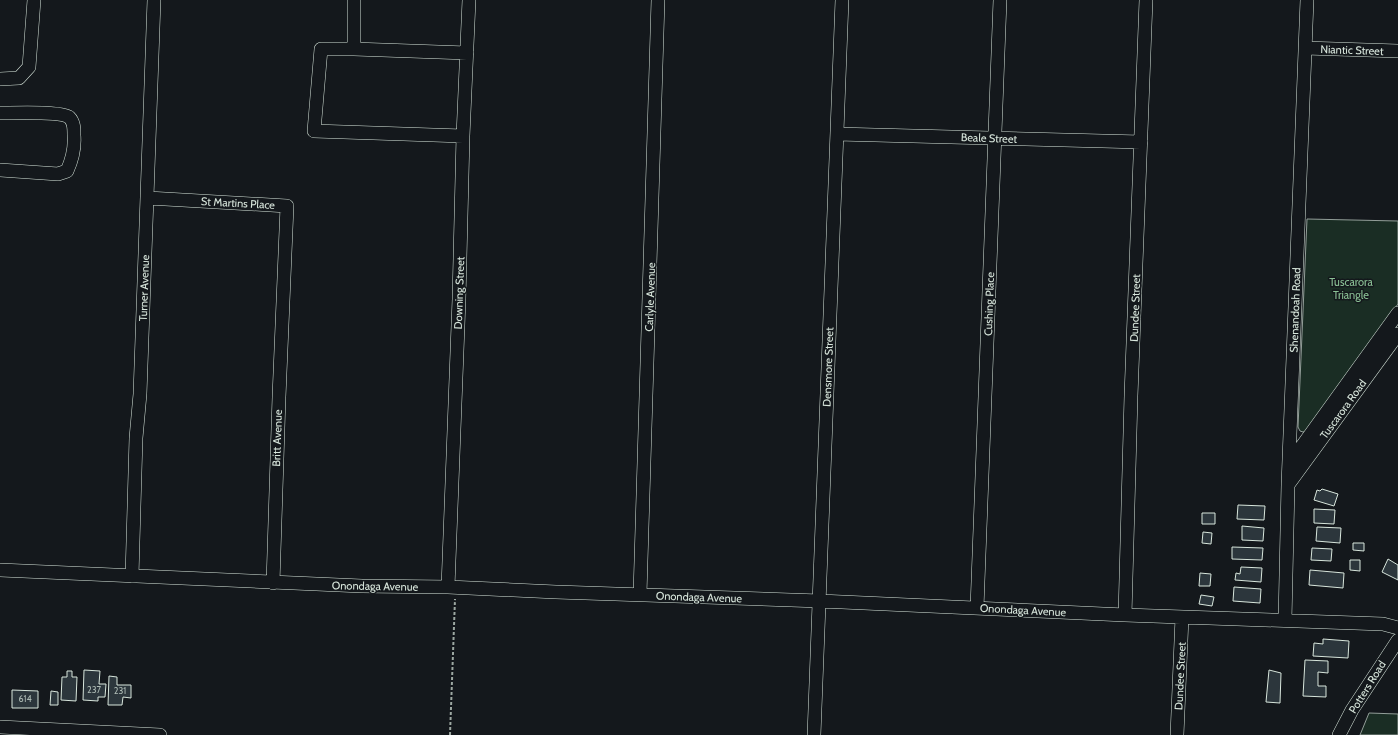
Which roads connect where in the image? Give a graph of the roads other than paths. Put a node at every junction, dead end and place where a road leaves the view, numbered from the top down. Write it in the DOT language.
graph roads {
  1 [pos="34,0"];
  2 [pos="154,0"];
  3 [pos="354,0"];
  4 [pos="469,0"];
  5 [pos="658,0"];
  6 [pos="842,0"];
  7 [pos="1000,0"];
  8 [pos="1146,0"];
  9 [pos="1307,0"];
  10 [pos="1305,48"];
  11 [pos="354,49"];
  12 [pos="1398,52"];
  13 [pos="466,53"];
  14 [pos="0,79"];
  15 [pos="0,113"];
  16 [pos="837,134"];
  17 [pos="463,136"];
  18 [pos="996,138"];
  19 [pos="1142,142"];
  20 [pos="0,170"];
  21 [pos="148,198"];
  22 [pos="284,294"];
  23 [pos="1398,313"];
  24 [pos="1398,334"];
  25 [pos="1289,464"];
  26 [pos="1288,485"];
  27 [pos="0,570"];
  28 [pos="132,576"];
  29 [pos="273,583"];
  30 [pos="448,587"];
  31 [pos="640,594"];
  32 [pos="820,601"];
  33 [pos="977,608"];
  34 [pos="1125,615"];
  35 [pos="1182,617"];
  36 [pos="1285,620"];
  37 [pos="1398,628"];
  38 [pos="1397,643"];
  39 [pos="0,727"];
  40 [pos="160,735"];
  41 [pos="814,735"];
  42 [pos="1177,735"];
  43 [pos="1339,735"];
  1 -- 14 [label="street"];
  2 -- 21 [label="street, Turner Avenue"];
  3 -- 11 [label="street"];
  4 -- 13 [label="street, Downing Street"];
  5 -- 31 [label="street, Carlyle Avenue"];
  6 -- 16 [label="street, Densmore Street"];
  7 -- 18 [label="street, Cushing Place"];
  8 -- 19 [label="street, Dundee Street"];
  9 -- 10 [label="street, Shenandoah Road"];
  10 -- 12 [label="street, Niantic Street"];
  10 -- 25 [label="street, Shenandoah Road"];
  11 -- 13 [label="street"];
  11 -- 17 [label="street"];
  13 -- 17 [label="street, Downing Street"];
  15 -- 20 [label="street"];
  16 -- 18 [label="street, Beale Street"];
  16 -- 32 [label="street, Densmore Street"];
  17 -- 30 [label="street, Downing Street"];
  18 -- 19 [label="street, Beale Street"];
  18 -- 33 [label="street, Cushing Place"];
  19 -- 34 [label="street, Dundee Street"];
  21 -- 22 [label="street, St Martins Place"];
  21 -- 28 [label="street, Turner Avenue"];
  22 -- 29 [label="street, Britt Avenue"];
  23 -- 25 [label="street, Tuscarora Road"];
  24 -- 26 [label="street, Tuscarora Road"];
  25 -- 26 [label="street, Shenandoah Road"];
  26 -- 36 [label="street, Shenandoah Road"];
  27 -- 28 [label="street, Onondaga Avenue"];
  28 -- 29 [label="street, Onondaga Avenue"];
  29 -- 30 [label="street, Onondaga Avenue"];
  30 -- 31 [label="street, Onondaga Avenue"];
  31 -- 32 [label="street, Onondaga Avenue"];
  32 -- 33 [label="street, Onondaga Avenue"];
  32 -- 41 [label="street, Densmore Street"];
  33 -- 34 [label="street, Onondaga Avenue"];
  34 -- 35 [label="street, Onondaga Avenue"];
  35 -- 36 [label="street, Onondaga Avenue"];
  35 -- 42 [label="street, Dundee Street"];
  36 -- 37 [label="street, Onondaga Avenue"];
  38 -- 43 [label="street, Potters Road"];
  39 -- 40 [label="street"];
}
